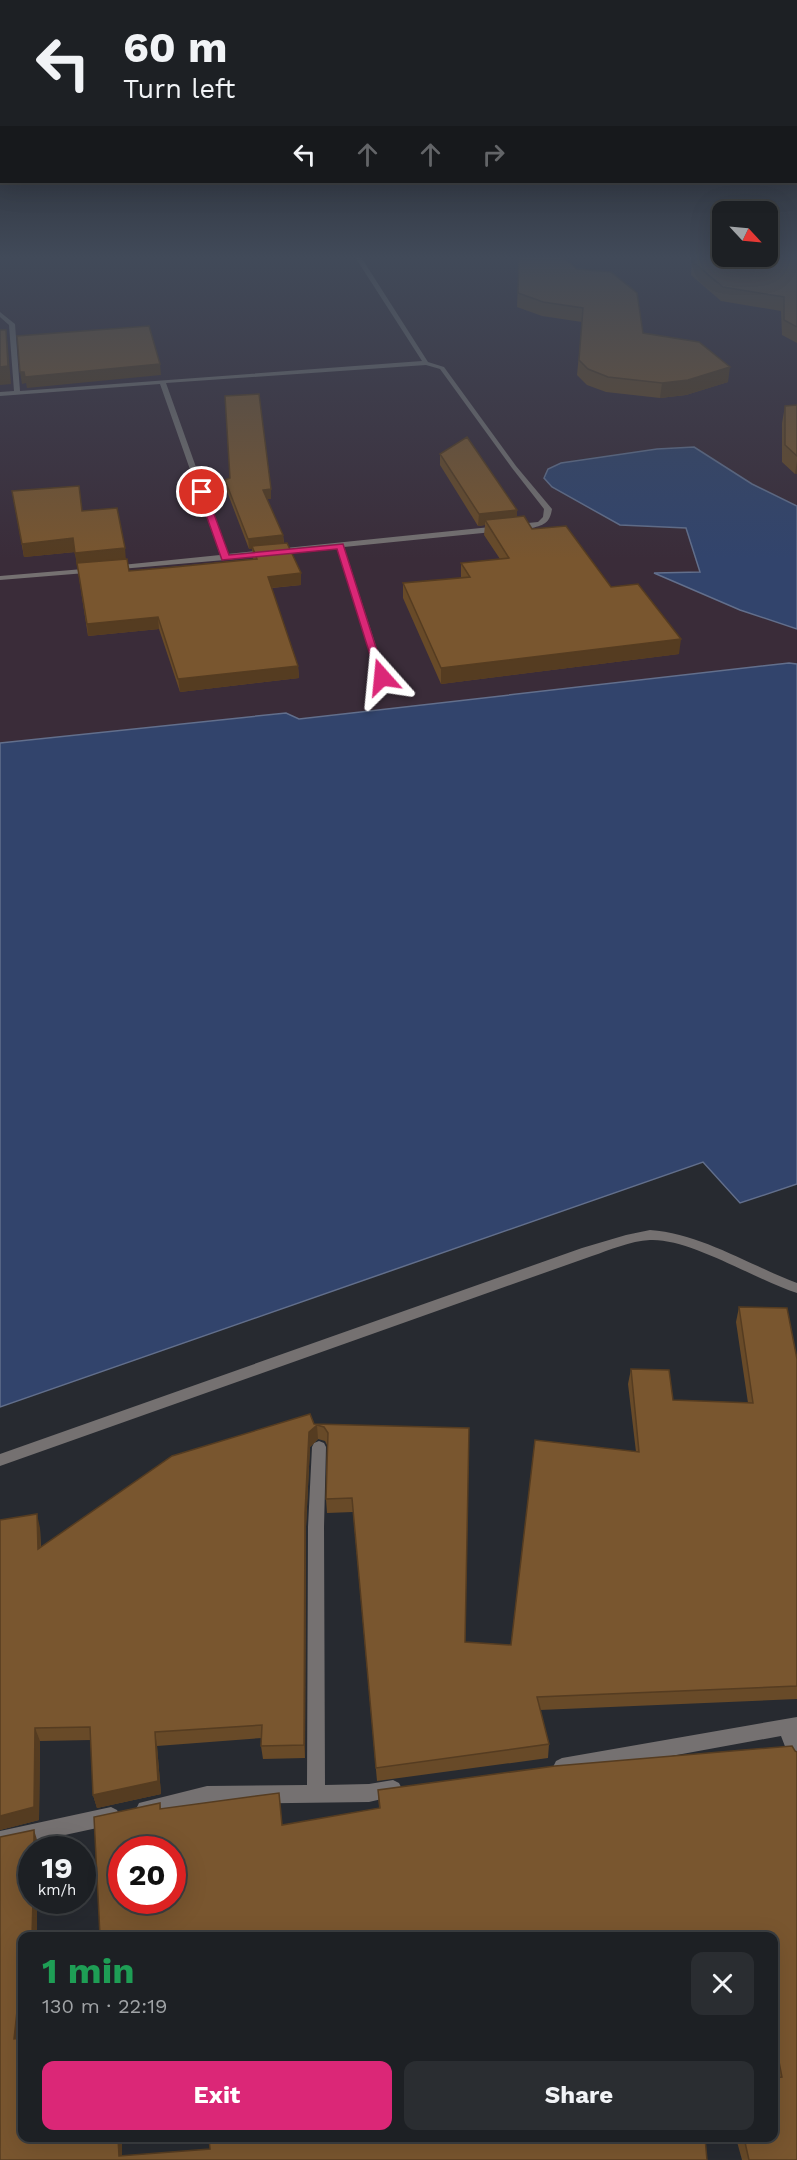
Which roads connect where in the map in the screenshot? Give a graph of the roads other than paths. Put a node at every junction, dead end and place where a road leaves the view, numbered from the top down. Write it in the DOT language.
graph roads {
  1 [pos="14,358"];
  2 [pos="423,358"];
  3 [pos="426,363"];
  4 [pos="163,383"];
  5 [pos="16,393"];
  6 [pos="0,394"];
  7 [pos="340,546"];
  8 [pos="225,558"];
  9 [pos="0,578"];
  10 [pos="382,677"];
  11 [pos="797,1288"];
  12 [pos="319,1447"];
  13 [pos="0,1460"];
  14 [pos="791,1726"];
  15 [pos="797,1756"];
  16 [pos="542,1770"];
  17 [pos="415,1786"];
  18 [pos="316,1793"];
  19 [pos="0,1840"];
  1 -- 5 [label="street"];
  2 -- 3 [label="street"];
  3 -- 4 [label="street"];
  3 -- 7 [label="street"];
  4 -- 5 [label="street"];
  4 -- 8 [label="street"];
  5 -- 6 [label="street"];
  7 -- 8 [label="street"];
  7 -- 10 [label="street"];
  8 -- 9 [label="street"];
  11 -- 13 [label="street"];
  12 -- 18 [label="street"];
  14 -- 15 [label="street"];
  14 -- 16 [label="street"];
  17 -- 18 [label="street"];
  18 -- 19 [label="street"];
}
